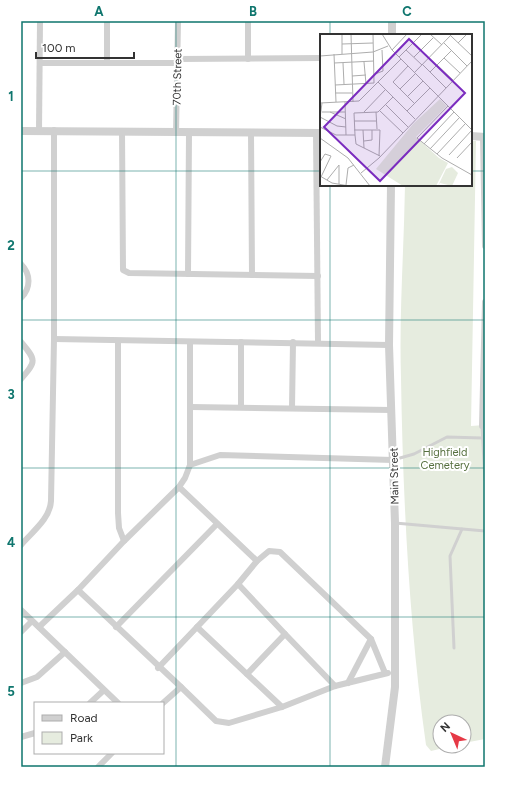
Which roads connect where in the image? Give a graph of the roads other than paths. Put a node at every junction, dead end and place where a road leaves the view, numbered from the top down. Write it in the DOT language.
graph roads {
  1 [pos="40,21"];
  2 [pos="107,21"];
  3 [pos="178,21"];
  4 [pos="248,21"];
  5 [pos="392,21"];
  6 [pos="392,34"];
  7 [pos="320,58"];
  8 [pos="248,59"];
  9 [pos="178,61"];
  10 [pos="40,63"];
  11 [pos="107,63"];
  12 [pos="54,130"];
  13 [pos="21,131"];
  14 [pos="39,131"];
  15 [pos="122,131"];
  16 [pos="176,133"];
  17 [pos="189,133"];
  18 [pos="251,133"];
  19 [pos="318,133"];
  20 [pos="472,136"];
  21 [pos="484,137"];
  22 [pos="391,186"];
  23 [pos="485,246"];
  24 [pos="21,264"];
  25 [pos="188,274"];
  26 [pos="252,275"];
  27 [pos="318,276"];
  28 [pos="21,298"];
  29 [pos="485,302"];
  30 [pos="54,339"];
  31 [pos="118,341"];
  32 [pos="21,342"];
  33 [pos="190,342"];
  34 [pos="241,342"];
  35 [pos="293,342"];
  36 [pos="318,342"];
  37 [pos="389,345"];
  38 [pos="21,379"];
  39 [pos="191,407"];
  40 [pos="241,407"];
  41 [pos="292,408"];
  42 [pos="392,410"];
  43 [pos="484,426"];
  44 [pos="482,438"];
  45 [pos="393,460"];
  46 [pos="190,465"];
  47 [pos="485,480"];
  48 [pos="179,487"];
  49 [pos="395,523"];
  50 [pos="217,524"];
  51 [pos="462,529"];
  52 [pos="485,531"];
  53 [pos="124,541"];
  54 [pos="22,542"];
  55 [pos="256,561"];
  56 [pos="238,584"];
  57 [pos="78,590"];
  58 [pos="21,610"];
  59 [pos="32,621"];
  60 [pos="39,627"];
  61 [pos="116,627"];
  62 [pos="197,627"];
  63 [pos="21,632"];
  64 [pos="285,634"];
  65 [pos="371,639"];
  66 [pos="454,648"];
  67 [pos="65,652"];
  68 [pos="158,668"];
  69 [pos="395,671"];
  70 [pos="385,673"];
  71 [pos="246,674"];
  72 [pos="21,683"];
  73 [pos="348,683"];
  74 [pos="335,686"];
  75 [pos="181,687"];
  76 [pos="104,690"];
  77 [pos="91,702"];
  78 [pos="117,702"];
  79 [pos="164,702"];
  80 [pos="282,707"];
  81 [pos="34,733"];
  82 [pos="21,737"];
  83 [pos="111,754"];
  84 [pos="98,767"];
  85 [pos="385,767"];
  1 -- 10 [label="street"];
  2 -- 11 [label="street"];
  3 -- 9 [label="street, 70th Street"];
  4 -- 8 [label="street"];
  5 -- 6 [label="street"];
  7 -- 8 [label="street"];
  8 -- 9 [label="street"];
  9 -- 11 [label="street"];
  9 -- 16 [label="street, 70th Street"];
  10 -- 11 [label="street"];
  10 -- 14 [label="street"];
  12 -- 14 [label="street"];
  12 -- 15 [label="street"];
  12 -- 30 [label="street"];
  13 -- 14 [label="street"];
  15 -- 16 [label="street"];
  15 -- 25 [label="street"];
  16 -- 17 [label="street"];
  17 -- 18 [label="street"];
  17 -- 25 [label="street"];
  18 -- 19 [label="street"];
  18 -- 26 [label="street"];
  19 -- 27 [label="street"];
  20 -- 21 [label="street"];
  21 -- 23 [label="street"];
  22 -- 37 [label="street, Main Street"];
  24 -- 28 [label="street"];
  25 -- 26 [label="street"];
  26 -- 27 [label="street"];
  27 -- 36 [label="street"];
  29 -- 43 [label="street"];
  30 -- 31 [label="street"];
  30 -- 54 [label="street"];
  31 -- 33 [label="street"];
  31 -- 53 [label="street"];
  32 -- 38 [label="street"];
  33 -- 34 [label="street"];
  33 -- 39 [label="street"];
  34 -- 35 [label="street"];
  34 -- 40 [label="street"];
  35 -- 36 [label="street"];
  35 -- 41 [label="street"];
  36 -- 37 [label="street"];
  37 -- 42 [label="street, Main Street"];
  39 -- 40 [label="street"];
  39 -- 46 [label="street"];
  40 -- 41 [label="street"];
  41 -- 42 [label="street"];
  42 -- 45 [label="street, Main Street"];
  43 -- 44 [label="lane"];
  44 -- 45 [label="lane"];
  44 -- 47 [label="lane"];
  45 -- 46 [label="street"];
  45 -- 49 [label="street, Main Street"];
  46 -- 48 [label="street"];
  48 -- 50 [label="street"];
  48 -- 53 [label="street"];
  49 -- 51 [label="lane"];
  49 -- 69 [label="street, Main Street"];
  50 -- 55 [label="street"];
  50 -- 61 [label="street"];
  51 -- 52 [label="lane"];
  51 -- 66 [label="lane"];
  53 -- 57 [label="street"];
  55 -- 56 [label="street"];
  55 -- 65 [label="street"];
  56 -- 62 [label="street"];
  56 -- 64 [label="street"];
  57 -- 60 [label="street"];
  57 -- 61 [label="street"];
  58 -- 59 [label="street"];
  59 -- 60 [label="street"];
  59 -- 63 [label="street"];
  60 -- 67 [label="street"];
  61 -- 68 [label="street"];
  62 -- 68 [label="street"];
  62 -- 71 [label="street"];
  64 -- 71 [label="street"];
  64 -- 74 [label="street"];
  65 -- 70 [label="street"];
  65 -- 73 [label="street"];
  67 -- 72 [label="street"];
  67 -- 76 [label="street"];
  68 -- 75 [label="street"];
  69 -- 70 [label="street"];
  69 -- 85 [label="street, Main Street"];
  70 -- 73 [label="street"];
  71 -- 80 [label="street"];
  73 -- 74 [label="street"];
  74 -- 80 [label="street"];
  75 -- 79 [label="street"];
  75 -- 80 [label="street"];
  76 -- 77 [label="street"];
  76 -- 78 [label="street"];
  81 -- 82 [label="street"];
  83 -- 84 [label="street"];
}
